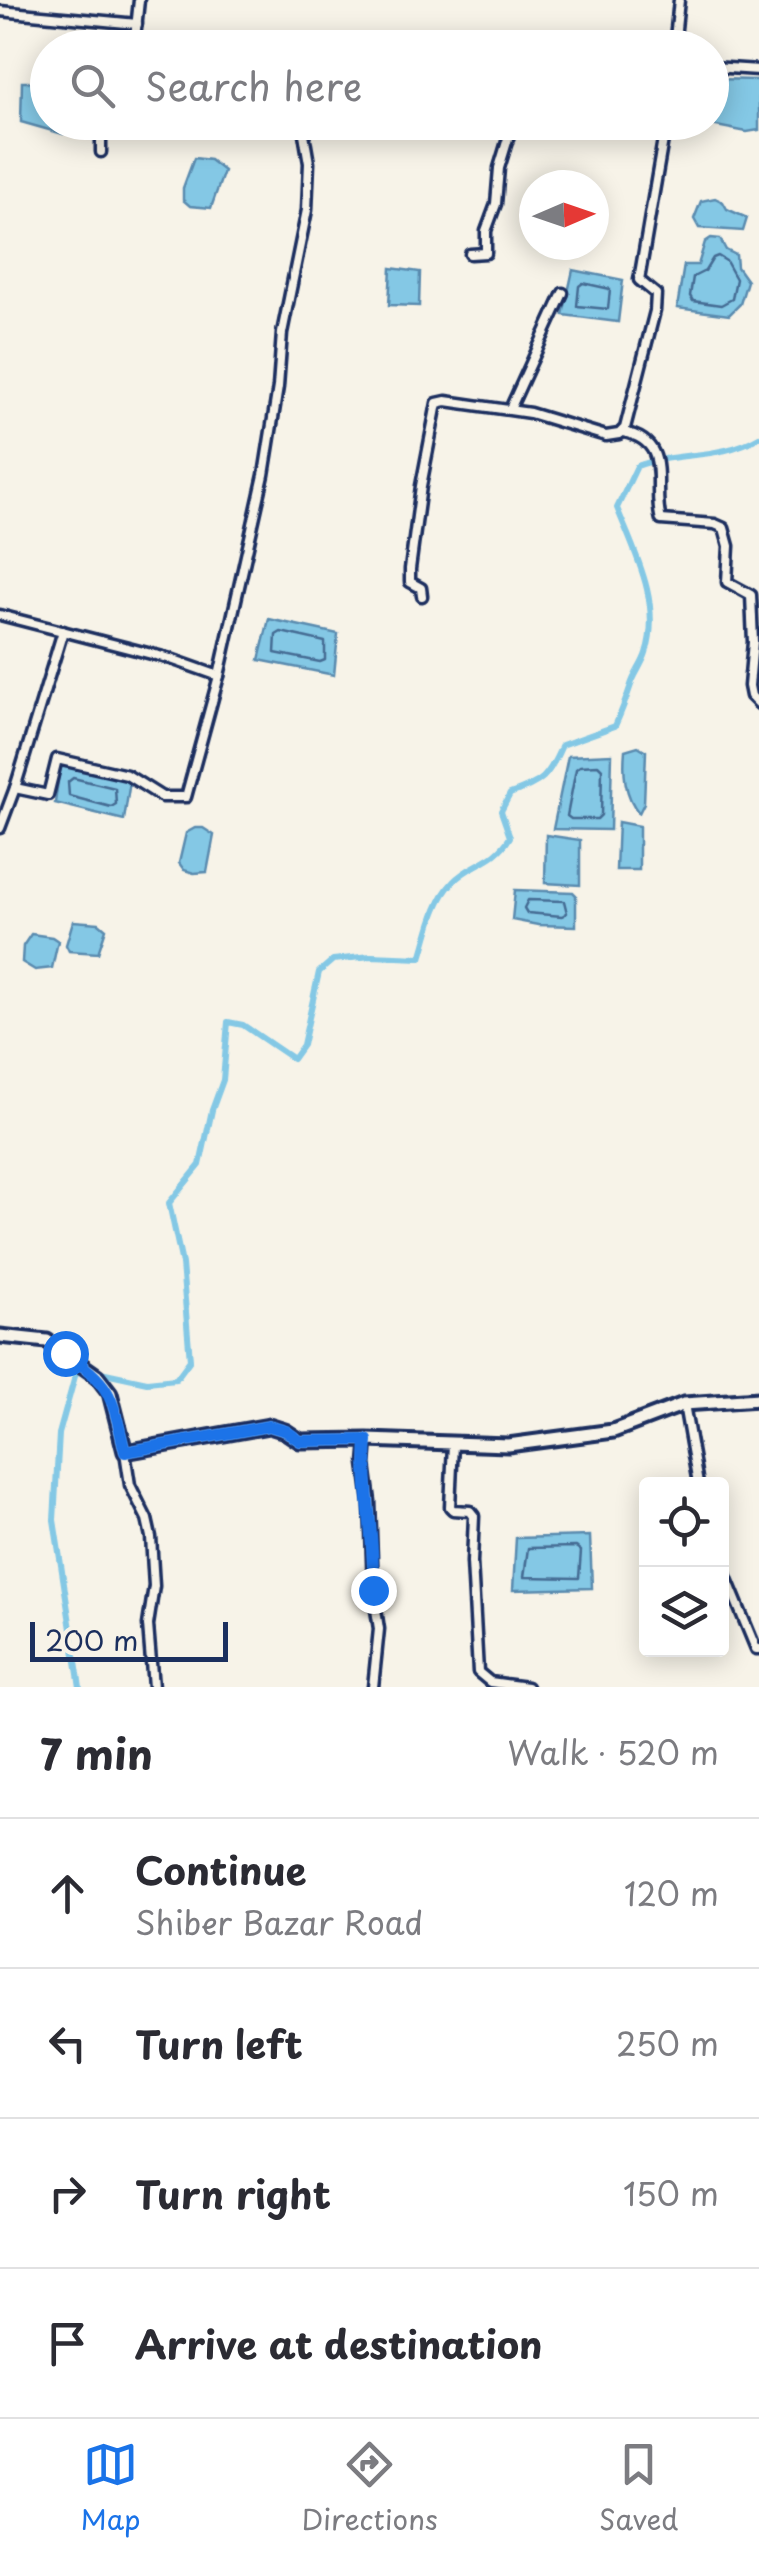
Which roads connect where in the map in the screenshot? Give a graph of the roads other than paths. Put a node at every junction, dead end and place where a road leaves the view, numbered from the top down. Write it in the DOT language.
graph roads {
  1 [pos="139,0"];
  2 [pos="679,0"];
  3 [pos="0,11"];
  4 [pos="136,24"];
  5 [pos="136,30"];
  6 [pos="676,30"];
  7 [pos="729,68"];
  8 [pos="759,70"];
  9 [pos="101,140"];
  10 [pos="306,140"];
  11 [pos="508,140"];
  12 [pos="662,140"];
  13 [pos="100,152"];
  14 [pos="470,254"];
  15 [pos="563,294"];
  16 [pos="510,409"];
  17 [pos="623,432"];
  18 [pos="422,596"];
  19 [pos="0,615"];
  20 [pos="63,631"];
  21 [pos="218,676"];
  22 [pos="759,704"];
  23 [pos="15,788"];
  24 [pos="0,828"];
  25 [pos="0,1336"];
  26 [pos="759,1399"];
  27 [pos="684,1404"];
  28 [pos="367,1440"];
  29 [pos="453,1444"];
  30 [pos="125,1452"];
  31 [pos="697,1477"];
  32 [pos="724,1567"];
  33 [pos="759,1649"];
  34 [pos="152,1687"];
  35 [pos="373,1687"];
  36 [pos="526,1687"];
  1 -- 4 [label="street"];
  2 -- 6 [label="street"];
  3 -- 4 [label="street"];
  4 -- 5 [label="street"];
  7 -- 8 [label="street"];
  9 -- 13 [label="street"];
  10 -- 21 [label="street"];
  11 -- 14 [label="street"];
  12 -- 17 [label="street"];
  15 -- 16 [label="street"];
  16 -- 17 [label="street"];
  16 -- 18 [label="street"];
  17 -- 22 [label="street"];
  19 -- 20 [label="street"];
  20 -- 21 [label="street"];
  20 -- 23 [label="street"];
  21 -- 23 [label="street"];
  23 -- 24 [label="street"];
  25 -- 30 [label="street"];
  26 -- 27 [label="street"];
  27 -- 29 [label="street"];
  27 -- 31 [label="street"];
  28 -- 29 [label="street"];
  28 -- 30 [label="street"];
  28 -- 35 [label="street"];
  29 -- 36 [label="street"];
  30 -- 34 [label="street"];
  32 -- 33 [label="street"];
}
